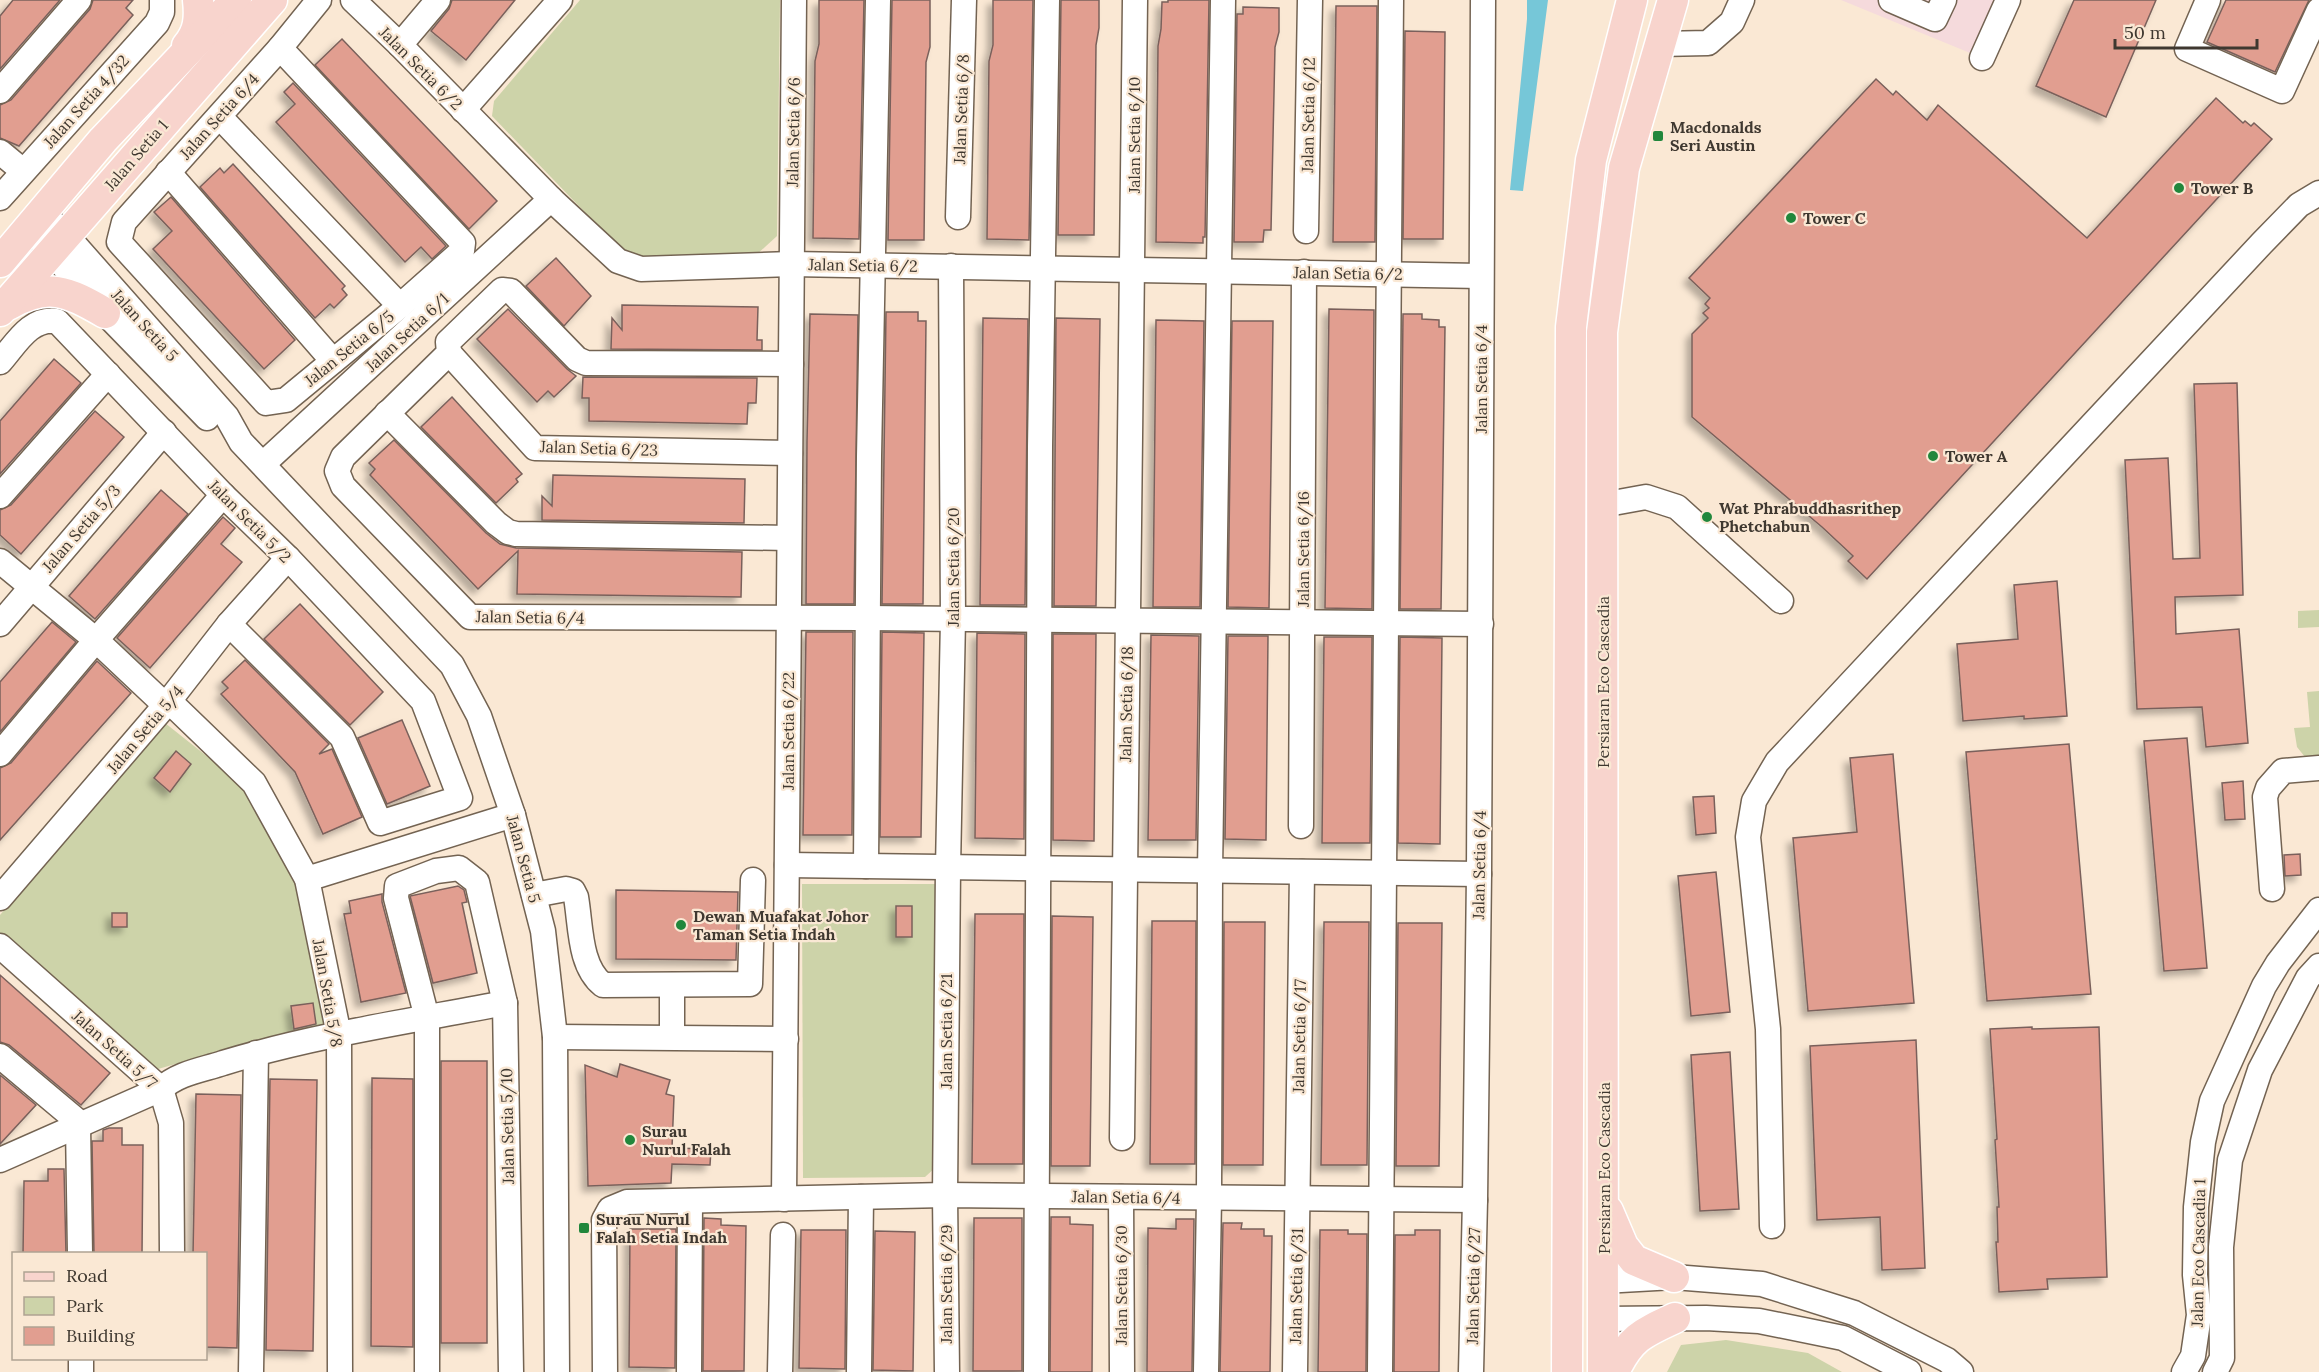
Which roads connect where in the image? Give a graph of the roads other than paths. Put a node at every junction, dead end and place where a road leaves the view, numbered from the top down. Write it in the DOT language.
graph roads {
  1 [pos="79,0"];
  2 [pos="162,0"];
  3 [pos="198,0"];
  4 [pos="320,0"];
  5 [pos="353,0"];
  6 [pos="438,0"];
  7 [pos="560,0"];
  8 [pos="794,0"];
  9 [pos="878,0"];
  10 [pos="964,0"];
  11 [pos="1047,0"];
  12 [pos="1135,0"];
  13 [pos="1223,0"];
  14 [pos="1310,0"];
  15 [pos="1391,0"];
  16 [pos="1483,0"];
  17 [pos="1632,0"];
  18 [pos="1673,0"];
  19 [pos="1742,0"];
  20 [pos="1891,0"];
  21 [pos="1944,0"];
  22 [pos="2008,0"];
  23 [pos="2208,0"];
  24 [pos="245,5"];
  25 [pos="2319,10"];
  26 [pos="1659,44"];
  27 [pos="400,45"];
  28 [pos="280,48"];
  29 [pos="1982,58"];
  30 [pos="0,91"];
  31 [pos="463,110"];
  32 [pos="219,116"];
  33 [pos="103,140"];
  34 [pos="0,152"];
  35 [pos="23,171"];
  36 [pos="168,172"];
  37 [pos="2319,193"];
  38 [pos="0,198"];
  39 [pos="551,199"];
  40 [pos="958,218"];
  41 [pos="36,220"];
  42 [pos="1306,231"];
  43 [pos="121,233"];
  44 [pos="59,243"];
  45 [pos="0,262"];
  46 [pos="791,264"];
  47 [pos="872,265"];
  48 [pos="951,266"];
  49 [pos="1043,268"];
  50 [pos="1134,269"];
  51 [pos="1220,271"];
  52 [pos="1304,272"];
  53 [pos="1389,274"];
  54 [pos="1480,276"];
  55 [pos="400,306"];
  56 [pos="2,309"];
  57 [pos="105,313"];
  58 [pos="449,353"];
  59 [pos="0,362"];
  60 [pos="333,362"];
  61 [pos="790,364"];
  62 [pos="108,374"];
  63 [pos="387,413"];
  64 [pos="164,432"];
  65 [pos="241,442"];
  66 [pos="790,453"];
  67 [pos="263,464"];
  68 [pos="223,495"];
  69 [pos="0,496"];
  70 [pos="1602,505"];
  71 [pos="789,538"];
  72 [pos="288,558"];
  73 [pos="0,561"];
  74 [pos="32,585"];
  75 [pos="1781,601"];
  76 [pos="789,618"];
  77 [pos="867,618"];
  78 [pos="953,619"];
  79 [pos="1040,620"];
  80 [pos="1128,621"];
  81 [pos="1214,622"];
  82 [pos="1303,623"];
  83 [pos="0,624"];
  84 [pos="229,624"];
  85 [pos="1386,624"];
  86 [pos="1481,624"];
  87 [pos="96,640"];
  88 [pos="167,703"];
  89 [pos="0,754"];
  90 [pos="2319,768"];
  91 [pos="513,815"];
  92 [pos="1301,826"];
  93 [pos="787,865"];
  94 [pos="866,866"];
  95 [pos="948,867"];
  96 [pos="1037,868"];
  97 [pos="1123,870"];
  98 [pos="1210,871"];
  99 [pos="1302,872"];
  100 [pos="1384,873"];
  101 [pos="1479,874"];
  102 [pos="307,879"];
  103 [pos="753,880"];
  104 [pos="2272,889"];
  105 [pos="534,895"];
  106 [pos="0,898"];
  107 [pos="2319,910"];
  108 [pos="0,946"];
  109 [pos="2319,966"];
  110 [pos="672,985"];
  111 [pos="505,1003"];
  112 [pos="427,1018"];
  113 [pos="339,1035"];
  114 [pos="555,1037"];
  115 [pos="672,1037"];
  116 [pos="786,1039"];
  117 [pos="256,1053"];
  118 [pos="0,1056"];
  119 [pos="161,1089"];
  120 [pos="78,1125"];
  121 [pos="1122,1138"];
  122 [pos="0,1160"];
  123 [pos="945,1195"];
  124 [pos="1036,1196"];
  125 [pos="861,1197"];
  126 [pos="1121,1197"];
  127 [pos="1604,1197"];
  128 [pos="1209,1198"];
  129 [pos="784,1199"];
  130 [pos="1297,1199"];
  131 [pos="1381,1200"];
  132 [pos="1475,1200"];
  133 [pos="690,1201"];
  134 [pos="1772,1226"];
  135 [pos="1567,1227"];
  136 [pos="783,1235"];
  137 [pos="80,1252"];
  138 [pos="172,1252"];
  139 [pos="1674,1277"];
  140 [pos="1706,1279"];
  141 [pos="1762,1284"];
  142 [pos="1599,1299"];
  143 [pos="1675,1318"];
  144 [pos="1706,1318"];
  145 [pos="1759,1321"];
  146 [pos="1567,1363"];
  147 [pos="251,1372"];
  148 [pos="340,1372"];
  149 [pos="427,1372"];
  150 [pos="511,1372"];
  151 [pos="557,1372"];
  152 [pos="605,1372"];
  153 [pos="689,1372"];
  154 [pos="780,1372"];
  155 [pos="859,1372"];
  156 [pos="947,1372"];
  157 [pos="1035,1372"];
  158 [pos="1122,1372"];
  159 [pos="1206,1372"];
  160 [pos="1295,1372"];
  161 [pos="1380,1372"];
  162 [pos="1471,1372"];
  163 [pos="1603,1372"];
  164 [pos="1614,1372"];
  165 [pos="1909,1372"];
  166 [pos="1961,1372"];
  167 [pos="2184,1372"];
  168 [pos="2215,1372"];
  1 -- 30 [label="street"];
  2 -- 35 [label="street, Jalan Setia 4/32"];
  3 -- 33 [label="main road"];
  4 -- 28 [label="street, Jalan Setia 6/4"];
  5 -- 27 [label="street, Jalan Setia 6/2"];
  6 -- 27 [label="street"];
  7 -- 31 [label="street"];
  8 -- 46 [label="street, Jalan Setia 6/6"];
  9 -- 47 [label="street"];
  10 -- 40 [label="street, Jalan Setia 6/8"];
  11 -- 49 [label="street"];
  12 -- 50 [label="street, Jalan Setia 6/10"];
  13 -- 51 [label="street"];
  14 -- 42 [label="street, Jalan Setia 6/12"];
  15 -- 53 [label="street"];
  16 -- 54 [label="street, Jalan Setia 6/4"];
  17 -- 135 [label="main road, Persiaran Eco Cascadia"];
  18 -- 26 [label="main road, Persiaran Eco Cascadia"];
  19 -- 26 [label="street"];
  20 -- 21 [label="street"];
  22 -- 29 [label="street"];
  23 -- 25 [label="street"];
  24 -- 33 [label="main road, Jalan Setia 1"];
  24 -- 44 [label="main road, Jalan Setia 1"];
  26 -- 70 [label="main road, Persiaran Eco Cascadia"];
  27 -- 31 [label="street, Jalan Setia 6/2"];
  28 -- 32 [label="street, Jalan Setia 6/4"];
  28 -- 55 [label="street"];
  31 -- 39 [label="street, Jalan Setia 6/2"];
  32 -- 36 [label="street, Jalan Setia 6/4"];
  32 -- 55 [label="street, Jalan Setia 6/5"];
  33 -- 41 [label="main road, Jalan Setia 1"];
  34 -- 35 [label="street"];
  35 -- 38 [label="street, Jalan Setia 4/32"];
  36 -- 43 [label="street, Jalan Setia 6/4"];
  36 -- 60 [label="street"];
  37 -- 134 [label="street"];
  39 -- 46 [label="street, Jalan Setia 6/2"];
  39 -- 67 [label="street, Jalan Setia 6/1"];
  41 -- 44 [label="street, Jalan Setia 5"];
  41 -- 45 [label="main road, Jalan Setia 1"];
  43 -- 60 [label="street, Jalan Setia 6/5"];
  44 -- 56 [label="main road, Jalan Setia 1"];
  44 -- 57 [label="street, Jalan Setia 5"];
  44 -- 65 [label="street, Jalan Setia 5"];
  46 -- 47 [label="street, Jalan Setia 6/2"];
  46 -- 61 [label="street, Jalan Setia 6/22"];
  47 -- 48 [label="street, Jalan Setia 6/2"];
  47 -- 77 [label="street"];
  48 -- 49 [label="street, Jalan Setia 6/2"];
  48 -- 78 [label="street, Jalan Setia 6/20"];
  49 -- 50 [label="street, Jalan Setia 6/2"];
  49 -- 79 [label="street"];
  50 -- 51 [label="street, Jalan Setia 6/2"];
  50 -- 80 [label="street, Jalan Setia 6/18"];
  51 -- 52 [label="street, Jalan Setia 6/2"];
  51 -- 81 [label="street"];
  52 -- 53 [label="street, Jalan Setia 6/2"];
  52 -- 82 [label="street, Jalan Setia 6/16"];
  53 -- 54 [label="street, Jalan Setia 6/2"];
  53 -- 85 [label="street"];
  54 -- 86 [label="street, Jalan Setia 6/4"];
  55 -- 60 [label="street, Jalan Setia 6/5"];
  56 -- 57 [label="main road"];
  57 -- 65 [label="street, Jalan Setia 5"];
  58 -- 61 [label="street"];
  58 -- 63 [label="street"];
  58 -- 66 [label="street, Jalan Setia 6/23"];
  59 -- 62 [label="street, Jalan Setia 5/2"];
  61 -- 66 [label="street, Jalan Setia 6/22"];
  62 -- 64 [label="street, Jalan Setia 5/2"];
  62 -- 69 [label="street"];
  63 -- 71 [label="street"];
  63 -- 76 [label="street, Jalan Setia 6/4"];
  64 -- 68 [label="street, Jalan Setia 5/2"];
  64 -- 74 [label="street, Jalan Setia 5/3"];
  65 -- 67 [label="street, Jalan Setia 5"];
  66 -- 71 [label="street, Jalan Setia 6/22"];
  67 -- 91 [label="street, Jalan Setia 5"];
  68 -- 72 [label="street, Jalan Setia 5/2"];
  68 -- 87 [label="street"];
  70 -- 75 [label="street"];
  70 -- 127 [label="main road, Persiaran Eco Cascadia"];
  71 -- 76 [label="street, Jalan Setia 6/22"];
  72 -- 84 [label="street, Jalan Setia 5/4"];
  72 -- 84 [label="street, Jalan Setia 5/2"];
  73 -- 74 [label="street, Jalan Setia 5/8"];
  74 -- 83 [label="street, Jalan Setia 5/3"];
  74 -- 87 [label="street, Jalan Setia 5/8"];
  76 -- 77 [label="street, Jalan Setia 6/4"];
  76 -- 93 [label="street, Jalan Setia 6/22"];
  77 -- 78 [label="street, Jalan Setia 6/4"];
  77 -- 94 [label="street"];
  78 -- 79 [label="street, Jalan Setia 6/4"];
  78 -- 95 [label="street, Jalan Setia 6/20"];
  79 -- 80 [label="street, Jalan Setia 6/4"];
  79 -- 96 [label="street"];
  80 -- 81 [label="street, Jalan Setia 6/4"];
  80 -- 97 [label="street, Jalan Setia 6/18"];
  81 -- 82 [label="street, Jalan Setia 6/4"];
  81 -- 98 [label="street"];
  82 -- 85 [label="street, Jalan Setia 6/4"];
  82 -- 92 [label="street, Jalan Setia 6/16"];
  84 -- 88 [label="street, Jalan Setia 5/4"];
  85 -- 86 [label="street, Jalan Setia 6/4"];
  85 -- 100 [label="street"];
  86 -- 101 [label="street, Jalan Setia 6/4"];
  87 -- 88 [label="street, Jalan Setia 5/8"];
  87 -- 89 [label="street"];
  88 -- 102 [label="street, Jalan Setia 5/8"];
  88 -- 106 [label="street, Jalan Setia 5/4"];
  90 -- 104 [label="street"];
  91 -- 102 [label="street"];
  91 -- 105 [label="street, Jalan Setia 5"];
  93 -- 94 [label="street"];
  93 -- 116 [label="street, Jalan Setia 6/22"];
  94 -- 95 [label="street"];
  95 -- 96 [label="street"];
  95 -- 123 [label="street, Jalan Setia 6/21"];
  96 -- 97 [label="street"];
  96 -- 124 [label="street"];
  97 -- 98 [label="street"];
  97 -- 121 [label="street, Jalan Setia 6/18"];
  98 -- 99 [label="street"];
  98 -- 128 [label="street"];
  99 -- 100 [label="street"];
  99 -- 130 [label="street, Jalan Setia 6/17"];
  100 -- 101 [label="street"];
  100 -- 131 [label="street"];
  101 -- 132 [label="street, Jalan Setia 6/4"];
  102 -- 113 [label="street, Jalan Setia 5/8"];
  103 -- 110 [label="street"];
  105 -- 110 [label="street"];
  105 -- 114 [label="street, Jalan Setia 5"];
  107 -- 167 [label="street, Jalan Eco Cascadia 1"];
  108 -- 119 [label="street, Jalan Setia 5/7"];
  109 -- 168 [label="street, Jalan Eco Cascadia 1"];
  110 -- 115 [label="street"];
  111 -- 112 [label="street"];
  111 -- 112 [label="street, Jalan Setia 5/10"];
  111 -- 150 [label="street, Jalan Setia 5/10"];
  112 -- 113 [label="street"];
  112 -- 149 [label="street"];
  113 -- 117 [label="street"];
  113 -- 148 [label="street, Jalan Setia 5/8"];
  114 -- 115 [label="street"];
  114 -- 151 [label="street, Jalan Setia 5"];
  115 -- 116 [label="street"];
  116 -- 129 [label="street, Jalan Setia 6/22"];
  117 -- 119 [label="street"];
  117 -- 147 [label="street"];
  118 -- 120 [label="street"];
  119 -- 120 [label="street"];
  119 -- 138 [label="street, Jalan Setia 5/7"];
  120 -- 122 [label="street"];
  120 -- 137 [label="street"];
  123 -- 124 [label="street, Jalan Setia 6/4"];
  123 -- 125 [label="street, Jalan Setia 6/4"];
  123 -- 156 [label="street, Jalan Setia 6/29"];
  124 -- 126 [label="street, Jalan Setia 6/4"];
  124 -- 157 [label="street"];
  125 -- 129 [label="street, Jalan Setia 6/4"];
  125 -- 155 [label="street"];
  126 -- 128 [label="street, Jalan Setia 6/4"];
  126 -- 158 [label="street, Jalan Setia 6/30"];
  127 -- 139 [label="main road"];
  127 -- 142 [label="main road, Persiaran Eco Cascadia"];
  128 -- 130 [label="street, Jalan Setia 6/4"];
  128 -- 159 [label="street"];
  129 -- 133 [label="street"];
  130 -- 131 [label="street, Jalan Setia 6/4"];
  130 -- 160 [label="street, Jalan Setia 6/31"];
  131 -- 132 [label="street, Jalan Setia 6/4"];
  131 -- 161 [label="street"];
  132 -- 162 [label="street, Jalan Setia 6/27"];
  133 -- 152 [label="street"];
  133 -- 153 [label="street"];
  135 -- 142 [label="main road"];
  135 -- 146 [label="main road, Persiaran Eco Cascadia"];
  136 -- 154 [label="street"];
  139 -- 140 [label="street"];
  139 -- 142 [label="street"];
  140 -- 141 [label="street"];
  140 -- 144 [label="street"];
  141 -- 145 [label="street"];
  141 -- 166 [label="street"];
  142 -- 143 [label="street"];
  142 -- 146 [label="main road"];
  142 -- 163 [label="main road, Persiaran Eco Cascadia"];
  143 -- 144 [label="street"];
  143 -- 164 [label="main road"];
  144 -- 145 [label="street"];
  145 -- 165 [label="street"];
}
